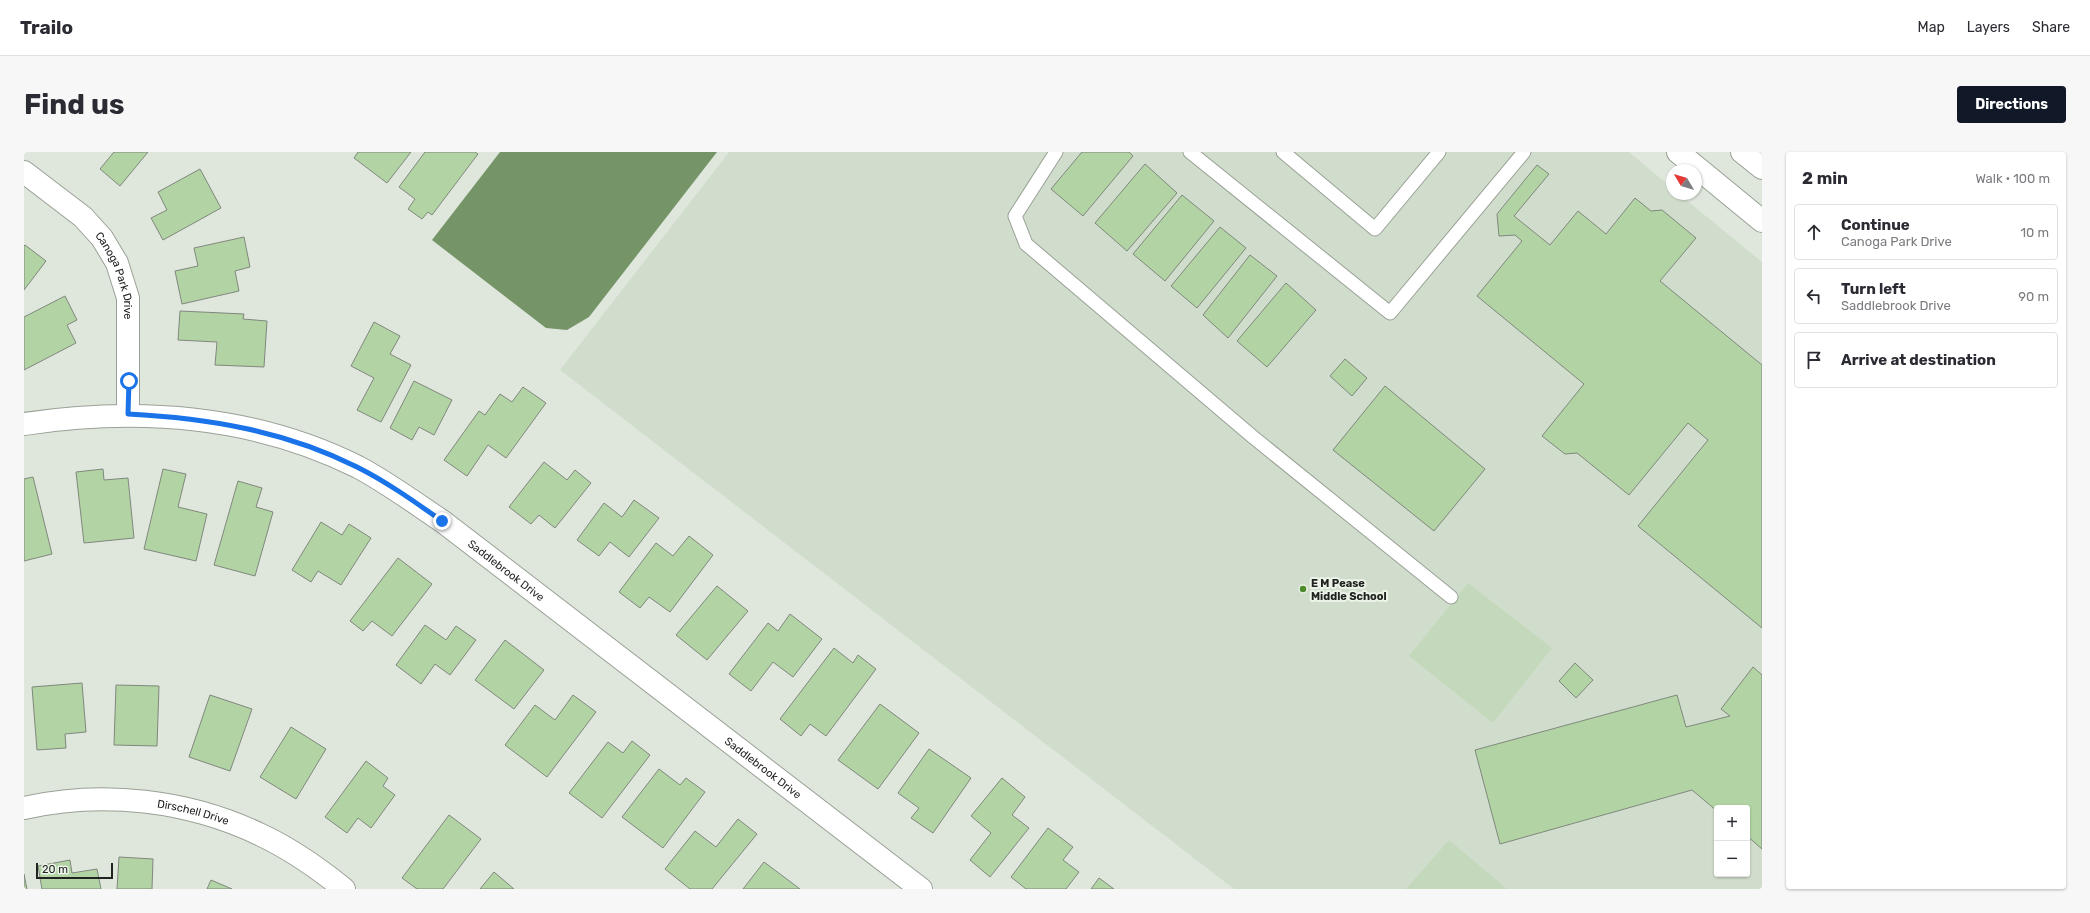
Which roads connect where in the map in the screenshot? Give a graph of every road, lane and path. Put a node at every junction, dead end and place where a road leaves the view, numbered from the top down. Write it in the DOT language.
graph roads {
  1 [pos="1056,152"];
  2 [pos="1190,152"];
  3 [pos="1283,152"];
  4 [pos="1440,152"];
  5 [pos="1524,152"];
  6 [pos="1678,152"];
  7 [pos="1742,152"];
  8 [pos="1762,168"];
  9 [pos="24,172"];
  10 [pos="1760,215"];
  11 [pos="128,414"];
  12 [pos="24,424"];
  13 [pos="1452,597"];
  14 [pos="24,808"];
  15 [pos="344,889"];
  16 [pos="921,889"];
  1 -- 13 [label="lane"];
  2 -- 5 [label="lane"];
  3 -- 4 [label="lane"];
  6 -- 10 [label="street"];
  7 -- 8 [label="street"];
  9 -- 11 [label="street, Canoga Park Drive"];
  11 -- 12 [label="street, Saddlebrook Drive"];
  11 -- 16 [label="street, Saddlebrook Drive"];
  14 -- 15 [label="street, Dirschell Drive"];
}
